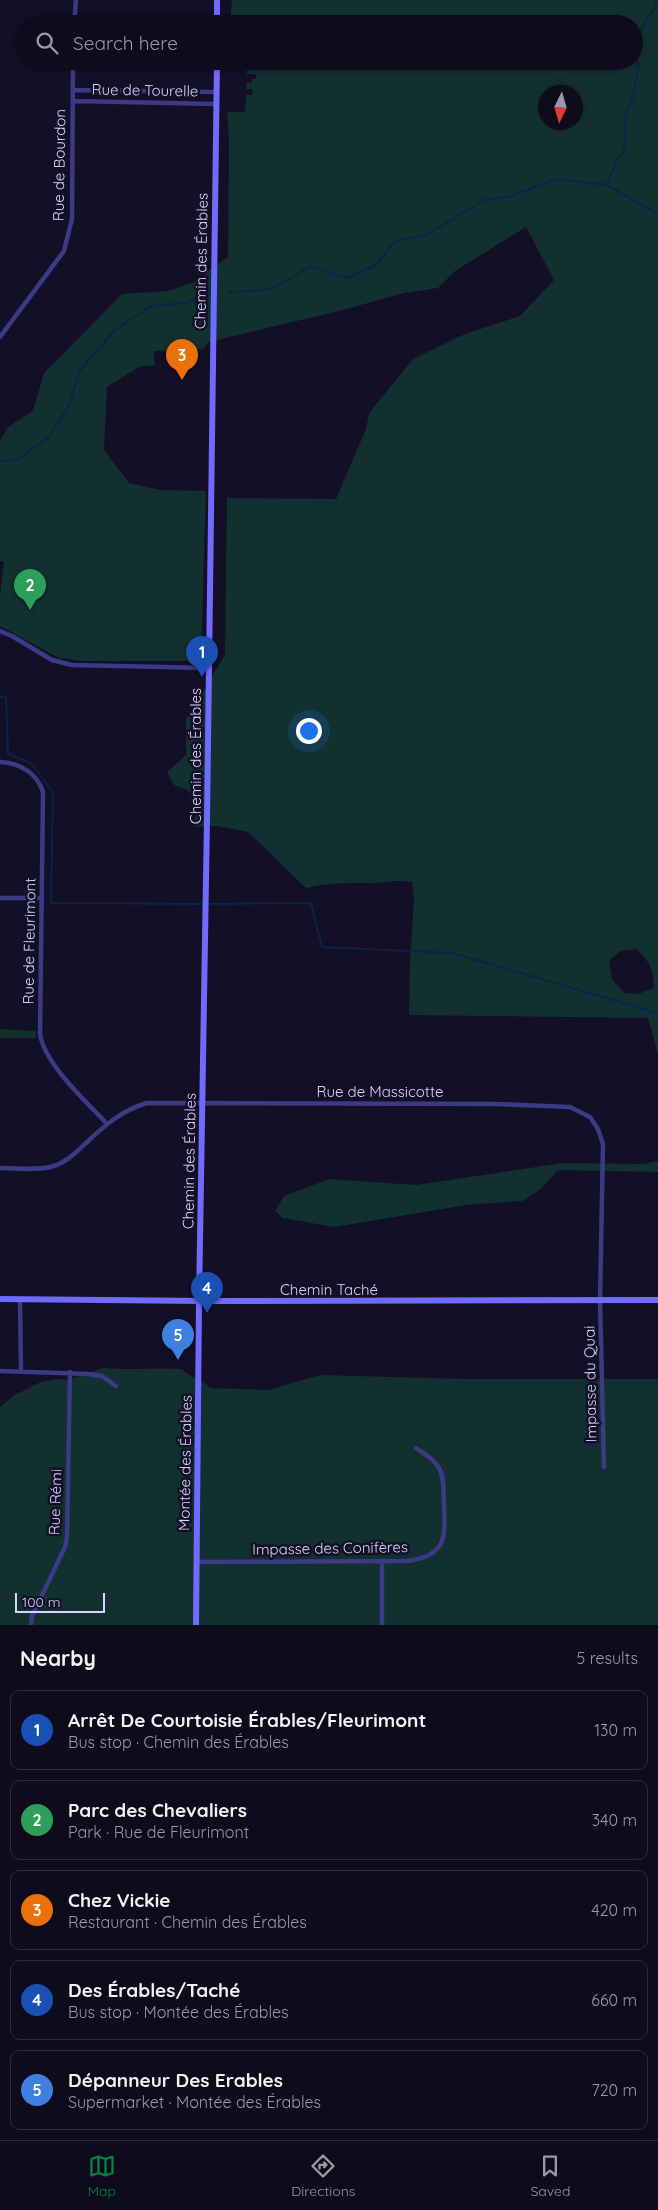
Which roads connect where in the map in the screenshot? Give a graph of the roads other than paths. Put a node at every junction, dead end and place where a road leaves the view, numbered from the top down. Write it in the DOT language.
graph roads {
  1 [pos="76,0"];
  2 [pos="217,0"];
  3 [pos="75,15"];
  4 [pos="217,15"];
  5 [pos="73,70"];
  6 [pos="217,70"];
  7 [pos="73,90"];
  8 [pos="124,91"];
  9 [pos="166,92"];
  10 [pos="217,92"];
  11 [pos="73,101"];
  12 [pos="124,102"];
  13 [pos="166,102"];
  14 [pos="217,104"];
  15 [pos="0,338"];
  16 [pos="0,631"];
  17 [pos="208,668"];
  18 [pos="0,762"];
  19 [pos="0,898"];
  20 [pos="42,898"];
  21 [pos="203,1103"];
  22 [pos="107,1124"];
  23 [pos="0,1168"];
  24 [pos="0,1299"];
  25 [pos="20,1299"];
  26 [pos="658,1300"];
  27 [pos="600,1301"];
  28 [pos="199,1302"];
  29 [pos="0,1371"];
  30 [pos="20,1371"];
  31 [pos="70,1372"];
  32 [pos="116,1386"];
  33 [pos="416,1448"];
  34 [pos="604,1467"];
  35 [pos="382,1561"];
  36 [pos="196,1562"];
  37 [pos="31,1625"];
  38 [pos="196,1625"];
  39 [pos="382,1625"];
  1 -- 3 [label="street"];
  2 -- 4 [label="street"];
  5 -- 7 [label="street, Rue de Bourdon"];
  6 -- 10 [label="street, Chemin des Érables"];
  7 -- 8 [label="street, Rue de Tourelle"];
  7 -- 11 [label="street, Rue de Bourdon"];
  8 -- 9 [label="street, Rue de Tourelle"];
  8 -- 12 [label="street"];
  9 -- 10 [label="street, Rue de Tourelle"];
  9 -- 13 [label="street"];
  10 -- 14 [label="street, Chemin des Érables"];
  11 -- 12 [label="street, Rue de Tourelle"];
  11 -- 15 [label="street, Rue de Bourdon"];
  12 -- 13 [label="street, Rue de Tourelle"];
  13 -- 14 [label="street, Rue de Tourelle"];
  14 -- 17 [label="street, Chemin des Érables"];
  16 -- 17 [label="street"];
  17 -- 21 [label="street, Chemin des Érables"];
  18 -- 20 [label="street, Rue de Fleurimont"];
  19 -- 20 [label="street"];
  20 -- 22 [label="street, Rue de Fleurimont"];
  21 -- 22 [label="street, Rue de Massicotte"];
  21 -- 27 [label="street, Rue de Massicotte"];
  21 -- 28 [label="street, Chemin des Érables"];
  22 -- 23 [label="street, Rue de Massicotte"];
  24 -- 25 [label="street, Chemin Taché"];
  25 -- 28 [label="street, Chemin Taché"];
  25 -- 30 [label="street"];
  26 -- 27 [label="street, Chemin Taché"];
  27 -- 28 [label="street, Chemin Taché"];
  27 -- 34 [label="street, Impasse du Quai"];
  28 -- 36 [label="street, Montée des Érables"];
  29 -- 30 [label="street"];
  30 -- 31 [label="street"];
  31 -- 32 [label="street"];
  31 -- 37 [label="street, Rue Rémi"];
  33 -- 35 [label="street, Impasse des Conifères"];
  35 -- 36 [label="street, Impasse des Conifères"];
  35 -- 39 [label="street"];
  36 -- 38 [label="street, Montée des Érables"];
}
